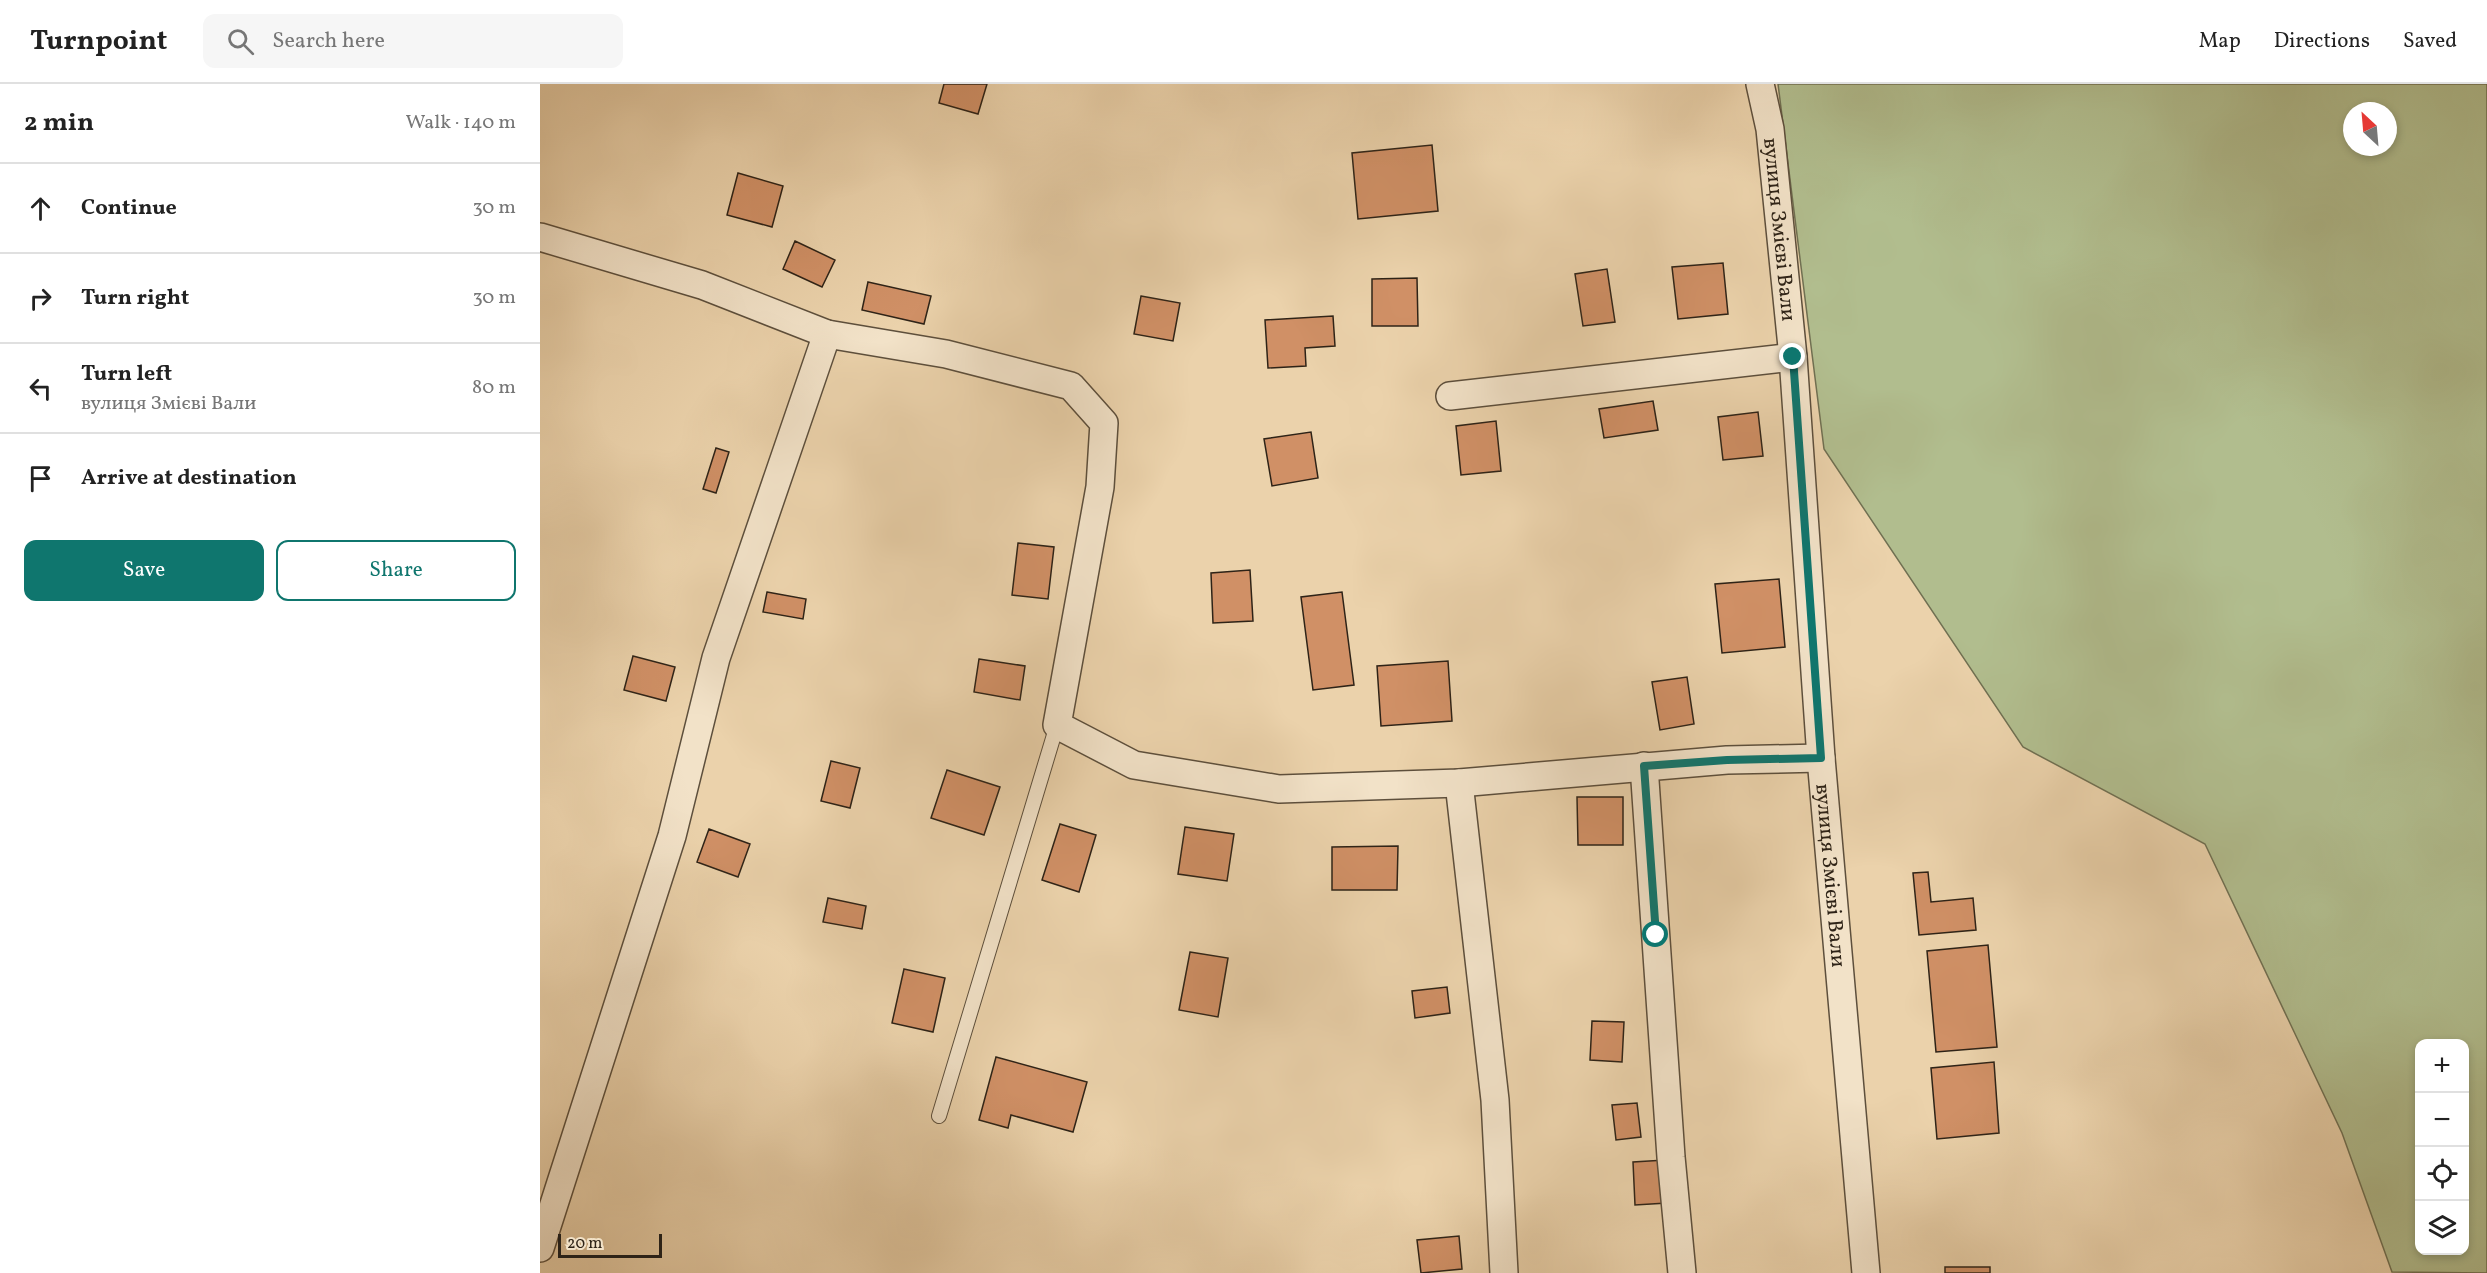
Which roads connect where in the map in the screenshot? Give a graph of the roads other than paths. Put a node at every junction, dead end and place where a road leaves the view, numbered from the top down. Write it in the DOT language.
graph roads {
  1 [pos="1760,84"];
  2 [pos="540,237"];
  3 [pos="827,334"];
  4 [pos="1793,357"];
  5 [pos="1450,396"];
  6 [pos="1057,725"];
  7 [pos="1821,758"];
  8 [pos="1644,766"];
  9 [pos="1459,783"];
  10 [pos="939,1116"];
  11 [pos="540,1248"];
  12 [pos="1504,1273"];
  13 [pos="1682,1273"];
  14 [pos="1866,1273"];
  1 -- 4 [label="street, вулиця Змієві Вали"];
  2 -- 3 [label="street"];
  3 -- 6 [label="street"];
  3 -- 11 [label="street"];
  4 -- 5 [label="street"];
  4 -- 7 [label="street, вулиця Змієві Вали"];
  6 -- 9 [label="street"];
  6 -- 10 [label="lane"];
  7 -- 8 [label="street"];
  7 -- 14 [label="street, вулиця Змієві Вали"];
  8 -- 9 [label="street"];
  8 -- 13 [label="street"];
  9 -- 12 [label="street"];
}
